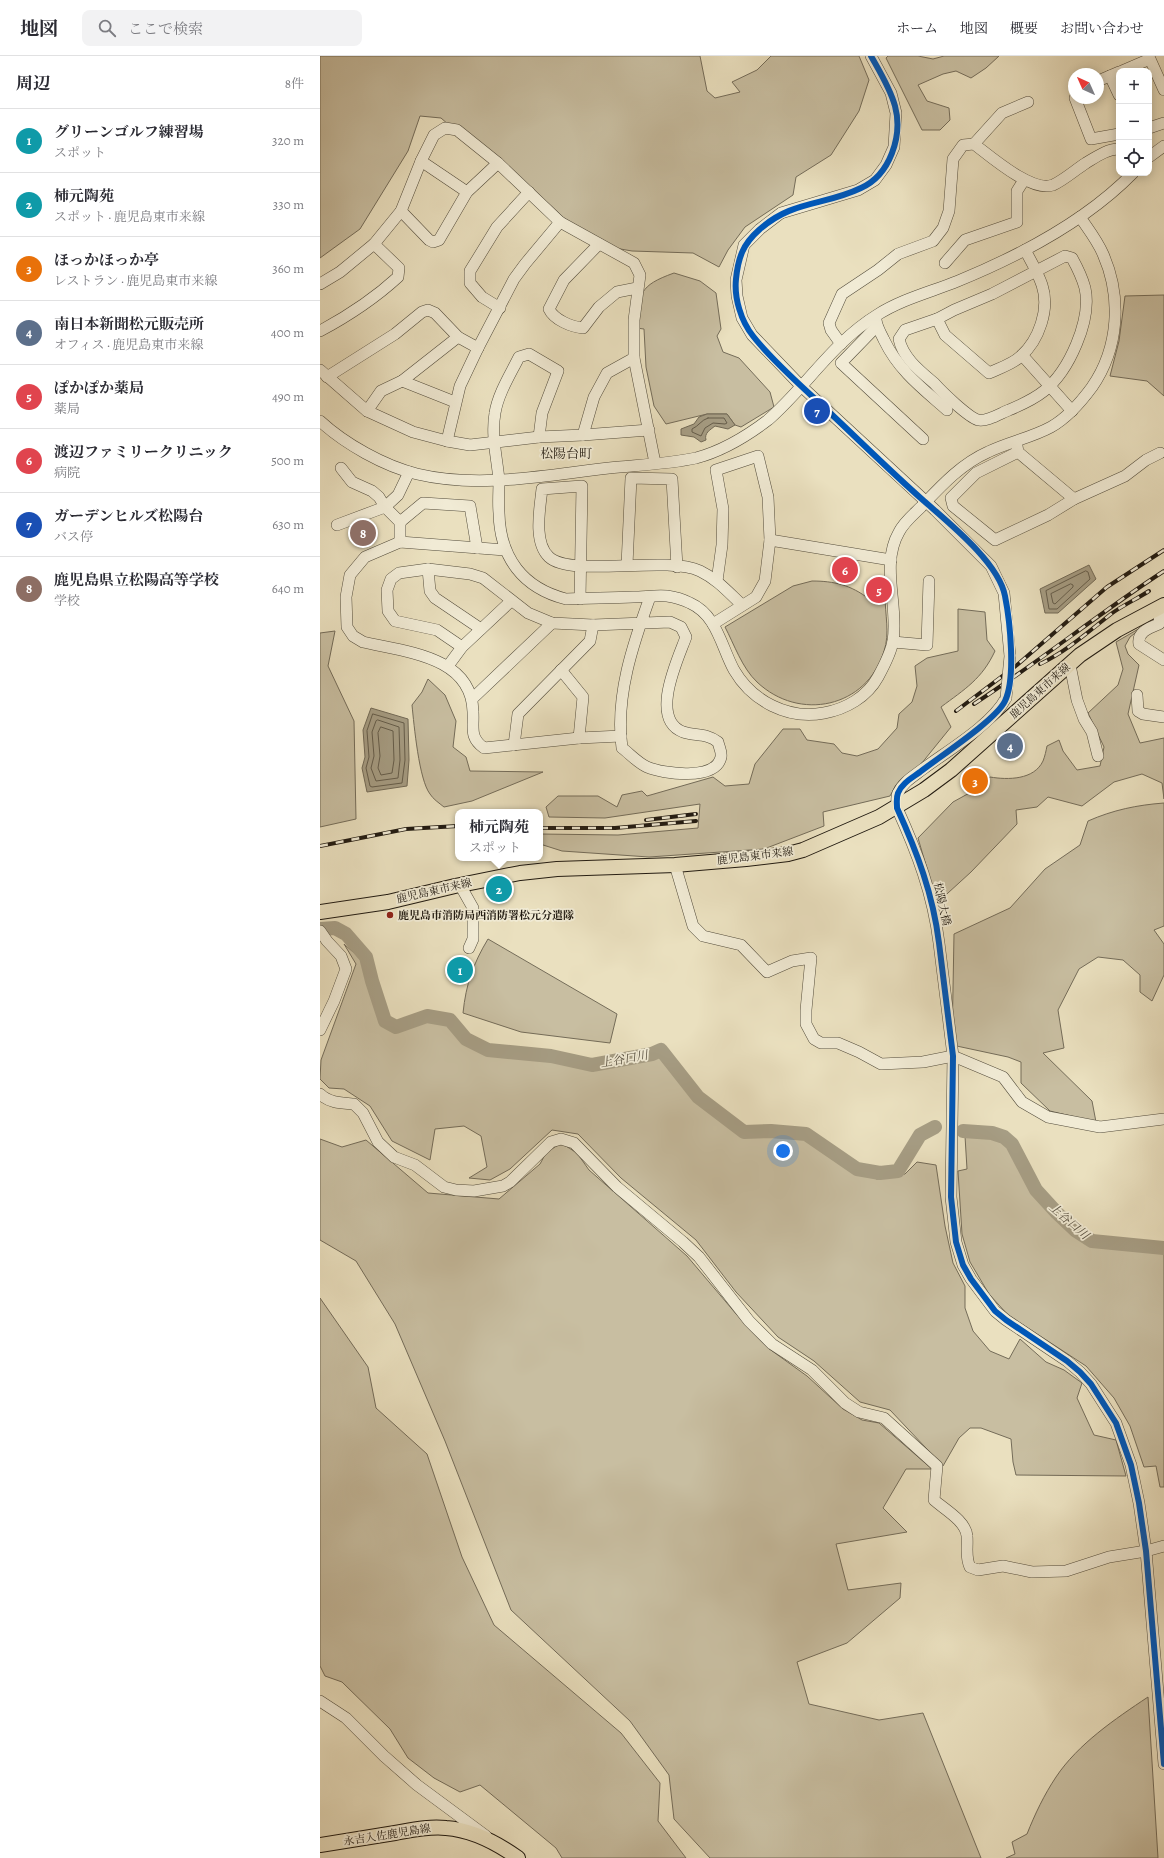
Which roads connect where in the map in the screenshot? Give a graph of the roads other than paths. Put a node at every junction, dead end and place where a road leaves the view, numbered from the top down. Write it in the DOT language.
graph roads {
  1 [pos="871,56"];
  2 [pos="1129,68"];
  3 [pos="1116,73"];
  4 [pos="1104,78"];
  5 [pos="1164,90"];
  6 [pos="1028,102"];
  7 [pos="1077,104"];
  8 [pos="1164,124"];
  9 [pos="1152,127"];
  10 [pos="1116,135"];
  11 [pos="974,144"];
  12 [pos="1164,146"];
  13 [pos="1116,149"];
  14 [pos="1152,155"];
  15 [pos="421,161"];
  16 [pos="498,163"];
  17 [pos="1130,176"];
  18 [pos="1024,180"];
  19 [pos="468,192"];
  20 [pos="529,192"];
  21 [pos="401,211"];
  22 [pos="1080,217"];
  23 [pos="560,222"];
  24 [pos="374,244"];
  25 [pos="598,244"];
  26 [pos="1024,250"];
  27 [pos="945,263"];
  28 [pos="1036,272"];
  29 [pos="320,284"];
  30 [pos="637,288"];
  31 [pos="500,308"];
  32 [pos="937,319"];
  33 [pos="876,321"];
  34 [pos="320,331"];
  35 [pos="458,337"];
  36 [pos="841,344"];
  37 [pos="478,348"];
  38 [pos="1022,355"];
  39 [pos="634,358"];
  40 [pos="323,373"];
  41 [pos="402,381"];
  42 [pos="801,386"];
  43 [pos="1050,386"];
  44 [pos="455,402"];
  45 [pos="947,410"];
  46 [pos="367,411"];
  47 [pos="1072,411"];
  48 [pos="320,421"];
  49 [pos="649,430"];
  50 [pos="583,435"];
  51 [pos="539,436"];
  52 [pos="923,439"];
  53 [pos="447,441"];
  54 [pos="494,442"];
  55 [pos="1017,446"];
  56 [pos="1160,454"];
  57 [pos="654,463"];
  58 [pos="341,468"];
  59 [pos="409,472"];
  60 [pos="499,481"];
  61 [pos="1074,499"];
  62 [pos="925,502"];
  63 [pos="385,507"];
  64 [pos="400,522"];
  65 [pos="338,525"];
  66 [pos="770,540"];
  67 [pos="400,542"];
  68 [pos="477,548"];
  69 [pos="505,550"];
  70 [pos="891,560"];
  71 [pos="628,565"];
  72 [pos="580,566"];
  73 [pos="677,567"];
  74 [pos="428,569"];
  75 [pos="929,580"];
  76 [pos="717,581"];
  77 [pos="650,597"];
  78 [pos="580,599"];
  79 [pos="511,601"];
  80 [pos="742,606"];
  81 [pos="1160,607"];
  82 [pos="552,623"];
  83 [pos="641,623"];
  84 [pos="713,624"];
  85 [pos="592,625"];
  86 [pos="481,629"];
  87 [pos="893,642"];
  88 [pos="462,647"];
  89 [pos="1164,660"];
  90 [pos="1070,665"];
  91 [pos="448,666"];
  92 [pos="561,670"];
  93 [pos="1137,695"];
  94 [pos="472,699"];
  95 [pos="1164,717"];
  96 [pos="621,736"];
  97 [pos="579,738"];
  98 [pos="514,745"];
  99 [pos="1098,756"];
  100 [pos="897,808"];
  101 [pos="675,864"];
  102 [pos="460,885"];
  103 [pos="320,912"];
  104 [pos="320,930"];
  105 [pos="469,948"];
  106 [pos="320,1030"];
  107 [pos="953,1056"];
  108 [pos="320,1094"];
  109 [pos="1164,1119"];
  110 [pos="1164,1546"];
  111 [pos="1146,1551"];
  112 [pos="320,1701"];
  113 [pos="1164,1764"];
  114 [pos="493,1842"];
  115 [pos="320,1845"];
  116 [pos="518,1858"];
  1 -- 42 [label="street"];
  2 -- 5 [label="street"];
  3 -- 4 [label="street"];
  6 -- 11 [label="street"];
  7 -- 10 [label="street"];
  8 -- 9 [label="street"];
  11 -- 18 [label="street"];
  11 -- 36 [label="street"];
  12 -- 14 [label="street"];
  13 -- 18 [label="street"];
  15 -- 16 [label="street"];
  15 -- 19 [label="street"];
  15 -- 21 [label="street"];
  16 -- 19 [label="street"];
  16 -- 20 [label="street"];
  17 -- 22 [label="street"];
  18 -- 27 [label="street"];
  19 -- 21 [label="street"];
  20 -- 23 [label="street"];
  20 -- 31 [label="street"];
  21 -- 24 [label="street"];
  22 -- 26 [label="street"];
  22 -- 47 [label="street"];
  23 -- 25 [label="street"];
  23 -- 31 [label="street"];
  24 -- 29 [label="street"];
  24 -- 34 [label="street"];
  25 -- 30 [label="street"];
  25 -- 30 [label="street"];
  26 -- 28 [label="street"];
  26 -- 33 [label="street"];
  28 -- 32 [label="street"];
  28 -- 38 [label="street"];
  28 -- 43 [label="street"];
  30 -- 39 [label="street"];
  31 -- 37 [label="street"];
  32 -- 38 [label="street"];
  32 -- 43 [label="street"];
  33 -- 36 [label="street"];
  33 -- 45 [label="street"];
  33 -- 52 [label="street"];
  35 -- 37 [label="street"];
  35 -- 40 [label="street"];
  35 -- 41 [label="street"];
  36 -- 42 [label="street"];
  37 -- 44 [label="street"];
  38 -- 43 [label="street"];
  39 -- 49 [label="street"];
  39 -- 50 [label="street"];
  40 -- 46 [label="street"];
  41 -- 44 [label="street"];
  41 -- 46 [label="street"];
  42 -- 57 [label="street"];
  42 -- 62 [label="street"];
  43 -- 47 [label="street"];
  44 -- 53 [label="street"];
  46 -- 53 [label="street"];
  47 -- 55 [label="street"];
  48 -- 59 [label="street"];
  49 -- 50 [label="street"];
  49 -- 57 [label="street"];
  50 -- 51 [label="street"];
  51 -- 54 [label="street"];
  51 -- 54 [label="street"];
  53 -- 54 [label="street"];
  54 -- 60 [label="street"];
  55 -- 61 [label="street"];
  55 -- 61 [label="street"];
  55 -- 62 [label="street"];
  56 -- 61 [label="street"];
  57 -- 60 [label="street"];
  58 -- 63 [label="street"];
  59 -- 60 [label="street"];
  59 -- 63 [label="street"];
  60 -- 69 [label="street"];
  62 -- 70 [label="street"];
  62 -- 100 [label="street, bridge"];
  63 -- 64 [label="street"];
  63 -- 65 [label="street"];
  64 -- 67 [label="street"];
  64 -- 68 [label="street"];
  66 -- 70 [label="street"];
  66 -- 76 [label="street"];
  66 -- 80 [label="street"];
  67 -- 68 [label="street"];
  67 -- 91 [label="street"];
  68 -- 69 [label="street"];
  69 -- 78 [label="street"];
  70 -- 87 [label="street"];
  71 -- 72 [label="street"];
  71 -- 73 [label="street"];
  71 -- 73 [label="street"];
  72 -- 72 [label="street"];
  72 -- 78 [label="street"];
  73 -- 76 [label="street"];
  74 -- 79 [label="street"];
  74 -- 86 [label="street"];
  74 -- 88 [label="street"];
  75 -- 87 [label="street"];
  76 -- 80 [label="street"];
  77 -- 78 [label="street"];
  77 -- 83 [label="street"];
  77 -- 84 [label="street"];
  79 -- 82 [label="street"];
  79 -- 86 [label="street"];
  80 -- 84 [label="street"];
  81 -- 89 [label="street"];
  81 -- 90 [label="main road, 鹿児島東市来線"];
  82 -- 85 [label="street"];
  82 -- 94 [label="street"];
  83 -- 85 [label="street"];
  83 -- 96 [label="street"];
  83 -- 96 [label="street"];
  84 -- 87 [label="street"];
  85 -- 92 [label="street"];
  86 -- 88 [label="street"];
  88 -- 91 [label="street"];
  90 -- 99 [label="street"];
  90 -- 100 [label="main road, 鹿児島東市来線"];
  91 -- 94 [label="street"];
  92 -- 97 [label="street"];
  92 -- 98 [label="street"];
  93 -- 95 [label="street"];
  94 -- 98 [label="street"];
  96 -- 97 [label="street"];
  97 -- 98 [label="street"];
  100 -- 101 [label="main road, 鹿児島東市来線"];
  100 -- 107 [label="street, 松陽大橋"];
  101 -- 102 [label="main road, 鹿児島東市来線"];
  101 -- 107 [label="street"];
  102 -- 103 [label="main road, 鹿児島東市来線"];
  102 -- 105 [label="street"];
  104 -- 106 [label="street"];
  107 -- 109 [label="street"];
  107 -- 111 [label="street, 松陽大橋"];
  108 -- 111 [label="street"];
  110 -- 111 [label="street"];
  111 -- 113 [label="street, 松陽大橋"];
  112 -- 114 [label="street"];
  114 -- 115 [label="main road, 永吉入佐鹿児島線"];
  114 -- 116 [label="main road, 永吉入佐鹿児島線"];
}
